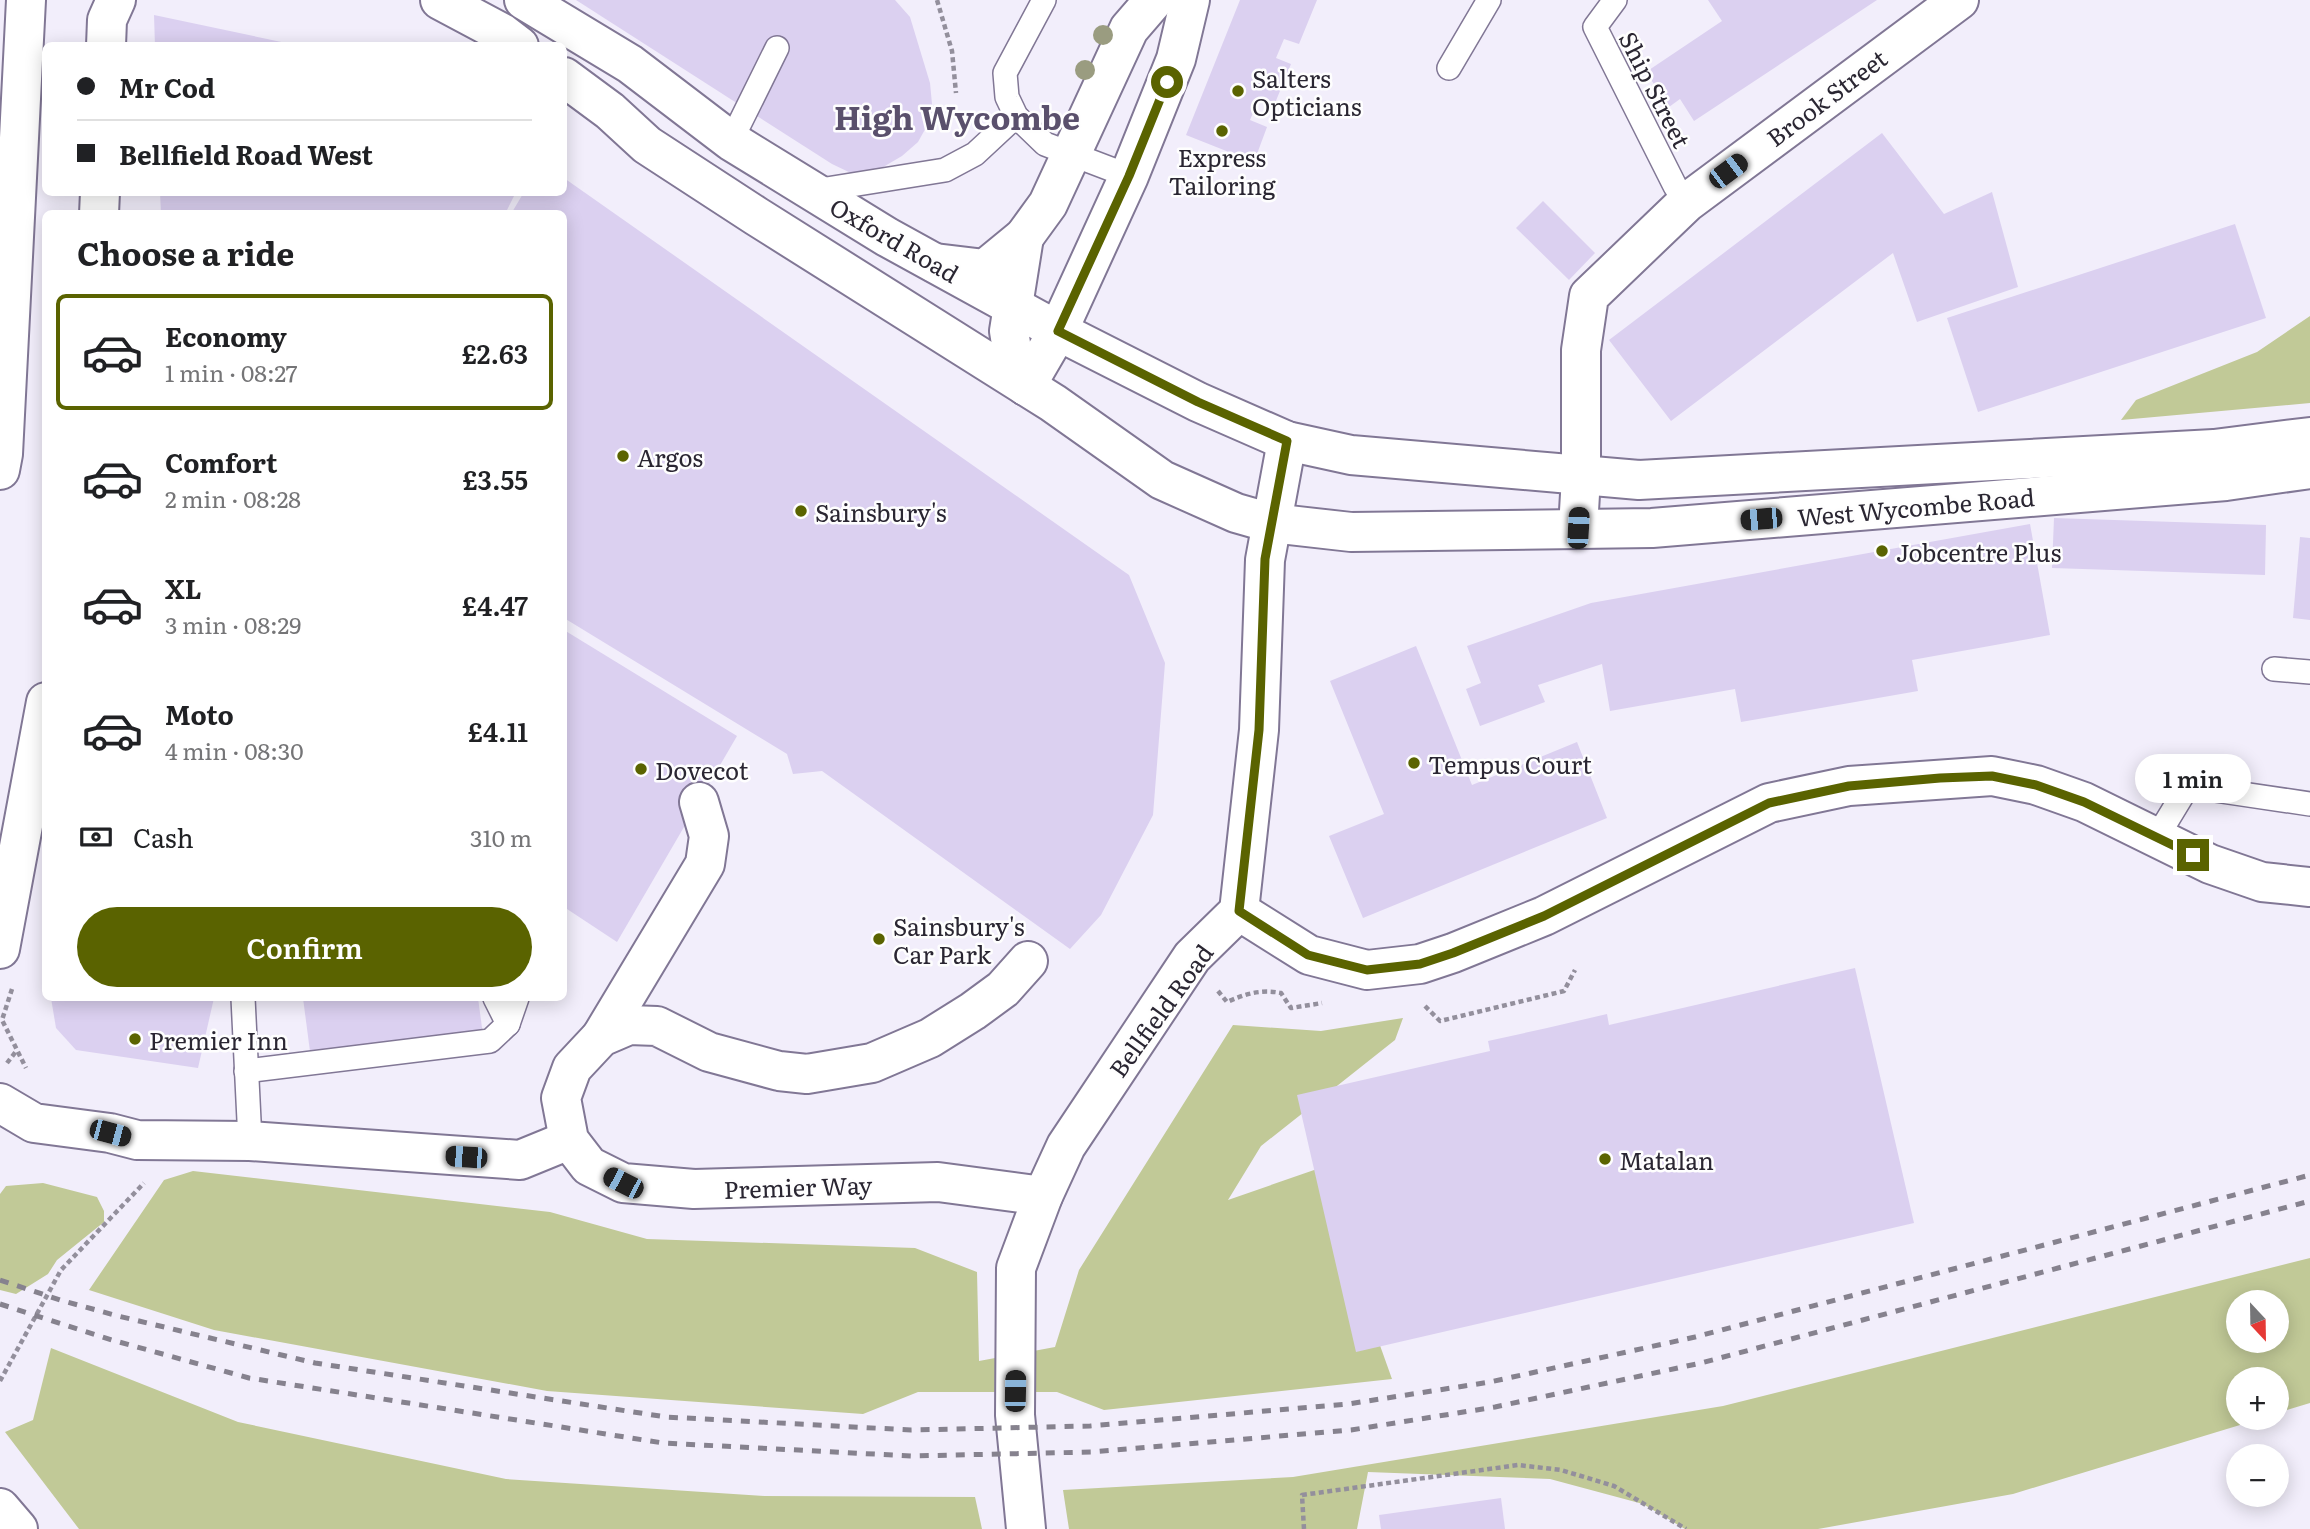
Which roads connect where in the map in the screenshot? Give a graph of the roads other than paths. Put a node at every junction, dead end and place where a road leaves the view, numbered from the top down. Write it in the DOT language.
graph roads {
  1 [pos="26,0"];
  2 [pos="116,0"];
  3 [pos="440,0"];
  4 [pos="524,0"];
  5 [pos="1044,0"];
  6 [pos="1154,0"];
  7 [pos="1190,0"];
  8 [pos="1489,0"];
  9 [pos="1615,0"];
  10 [pos="1959,0"];
  11 [pos="106,42"];
  12 [pos="514,42"];
  13 [pos="777,48"];
  14 [pos="1449,68"];
  15 [pos="567,79"];
  16 [pos="1016,116"];
  17 [pos="731,141"];
  18 [pos="1071,154"];
  19 [pos="1129,176"];
  20 [pos="814,191"];
  21 [pos="1686,202"];
  22 [pos="1024,237"];
  23 [pos="935,263"];
  24 [pos="1014,307"];
  25 [pos="1058,331"];
  26 [pos="1026,386"];
  27 [pos="2310,437"];
  28 [pos="1287,441"];
  29 [pos="2310,468"];
  30 [pos="0,470"];
  31 [pos="1581,477"];
  32 [pos="1270,523"];
  33 [pos="1578,528"];
  34 [pos="2274,669"];
  35 [pos="2310,672"];
  36 [pos="42,729"];
  37 [pos="699,802"];
  38 [pos="2310,804"];
  39 [pos="2157,837"];
  40 [pos="2310,887"];
  41 [pos="1239,911"];
  42 [pos="1028,961"];
  43 [pos="7,965"];
  44 [pos="243,1001"];
  45 [pos="496,1001"];
  46 [pos="516,1001"];
  47 [pos="508,1024"];
  48 [pos="601,1037"];
  49 [pos="246,1071"];
  50 [pos="0,1103"];
  51 [pos="569,1140"];
  52 [pos="250,1141"];
  53 [pos="1043,1196"];
  54 [pos="0,1508"];
  55 [pos="18,1529"];
  56 [pos="1026,1529"];
  1 -- 30 [label="street"];
  2 -- 11 [label="street"];
  3 -- 12 [label="street"];
  4 -- 17 [label="street, Oxford Road"];
  5 -- 16 [label="lane"];
  6 -- 18 [label="street"];
  7 -- 19 [label="street"];
  8 -- 14 [label="lane"];
  9 -- 21 [label="lane, Ship Street"];
  10 -- 21 [label="street, Brook Street"];
  13 -- 17 [label="lane"];
  15 -- 26 [label="street"];
  16 -- 18 [label="lane"];
  16 -- 20 [label="lane"];
  17 -- 20 [label="street, Oxford Road"];
  18 -- 19 [label="lane"];
  18 -- 22 [label="street"];
  19 -- 25 [label="street"];
  20 -- 23 [label="street, Oxford Road"];
  21 -- 31 [label="street, Brook Street"];
  22 -- 23 [label="street"];
  22 -- 24 [label="street"];
  23 -- 24 [label="street, Oxford Road"];
  24 -- 25 [label="street, Oxford Road"];
  24 -- 26 [label="street"];
  25 -- 26 [label="street"];
  25 -- 28 [label="street, Oxford Road"];
  26 -- 32 [label="street"];
  27 -- 31 [label="street, West Wycombe Road"];
  28 -- 31 [label="street, West Wycombe Road"];
  28 -- 32 [label="street"];
  29 -- 33 [label="street, West Wycombe Road"];
  31 -- 33 [label="street, Brook Street"];
  32 -- 33 [label="street, West Wycombe Road"];
  32 -- 41 [label="street"];
  34 -- 35 [label="lane"];
  36 -- 43 [label="street"];
  37 -- 48 [label="street"];
  38 -- 39 [label="lane"];
  39 -- 40 [label="street"];
  39 -- 41 [label="street"];
  41 -- 53 [label="street, Bellfield Road"];
  42 -- 48 [label="street"];
  44 -- 49 [label="lane"];
  45 -- 47 [label="lane"];
  46 -- 47 [label="lane"];
  47 -- 49 [label="lane"];
  48 -- 51 [label="street"];
  49 -- 52 [label="lane"];
  50 -- 52 [label="street"];
  51 -- 52 [label="street"];
  51 -- 53 [label="street, Premier Way"];
  53 -- 56 [label="street, Bellfield Road"];
  54 -- 55 [label="street"];
}
